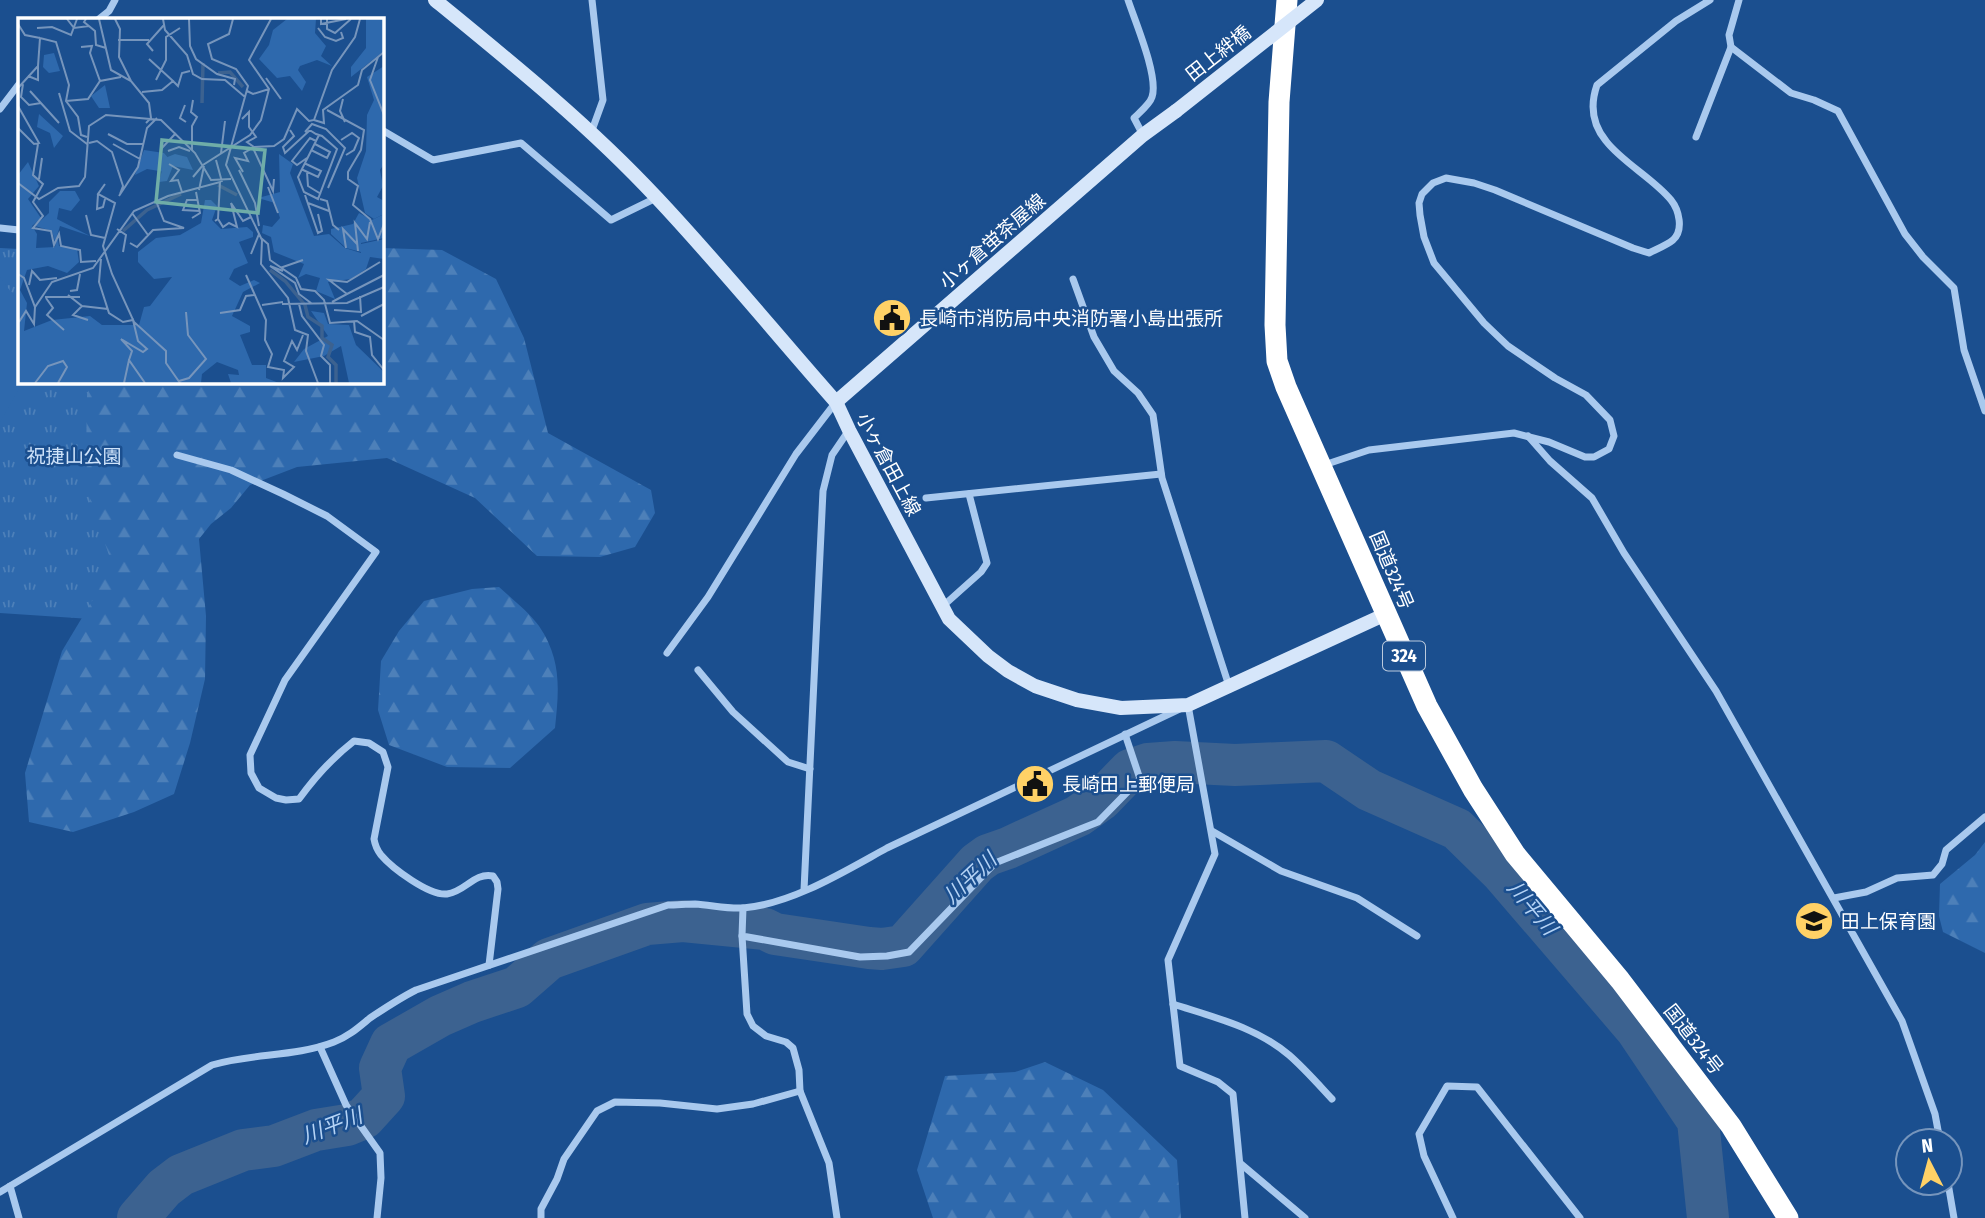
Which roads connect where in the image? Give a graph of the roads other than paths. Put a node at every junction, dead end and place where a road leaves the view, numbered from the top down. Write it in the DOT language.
graph roads {
  1 [pos="115,0"];
  2 [pos="435,0"];
  3 [pos="592,0"];
  4 [pos="1128,0"];
  5 [pos="1287,0"];
  6 [pos="1317,0"];
  7 [pos="1710,0"];
  8 [pos="1739,0"];
  9 [pos="100,18"];
  10 [pos="1731,47"];
  11 [pos="18,85"];
  12 [pos="0,109"];
  13 [pos="1176,111"];
  14 [pos="383,131"];
  15 [pos="590,134"];
  16 [pos="1143,135"];
  17 [pos="1696,137"];
  18 [pos="656,197"];
  19 [pos="0,228"];
  20 [pos="18,230"];
  21 [pos="1073,279"];
  22 [pos="836,402"];
  23 [pos="1985,411"];
  24 [pos="849,430"];
  25 [pos="1527,436"];
  26 [pos="177,455"];
  27 [pos="1322,465"];
  28 [pos="1161,474"];
  29 [pos="969,494"];
  30 [pos="926,498"];
  31 [pos="943,606"];
  32 [pos="1386,614"];
  33 [pos="667,653"];
  34 [pos="698,670"];
  35 [pos="1229,687"];
  36 [pos="1188,705"];
  37 [pos="1125,734"];
  38 [pos="810,769"];
  39 [pos="1985,817"];
  40 [pos="1212,831"];
  41 [pos="804,890"];
  42 [pos="1835,898"];
  43 [pos="743,908"];
  44 [pos="742,936"];
  45 [pos="1417,936"];
  46 [pos="489,965"];
  47 [pos="1173,1004"];
  48 [pos="320,1047"];
  49 [pos="800,1091"];
  50 [pos="1332,1098"];
  51 [pos="1937,1127"];
  52 [pos="1241,1164"];
  53 [pos="10,1186"];
  54 [pos="0,1192"];
  55 [pos="1950,1197"];
  56 [pos="19,1218"];
  57 [pos="377,1218"];
  58 [pos="541,1218"];
  59 [pos="837,1218"];
  60 [pos="1245,1218"];
  61 [pos="1305,1218"];
  62 [pos="1453,1218"];
  63 [pos="1580,1218"];
  64 [pos="1788,1218"];
  65 [pos="1954,1218"];
  1 -- 9 [label="street"];
  2 -- 15 [label="main road, 小ヶ倉田上線"];
  3 -- 15 [label="street"];
  4 -- 16 [label="street"];
  5 -- 27 [label="highway, 国道324号 / 324"];
  6 -- 13 [label="main road, 田上絆橋, bridge"];
  7 -- 25 [label="street"];
  8 -- 10 [label="street"];
  10 -- 17 [label="street"];
  10 -- 23 [label="street"];
  11 -- 12 [label="street"];
  13 -- 16 [label="main road, 小ヶ倉蛍茶屋線"];
  14 -- 18 [label="street"];
  15 -- 18 [label="main road, 小ヶ倉田上線"];
  16 -- 22 [label="main road, 小ヶ倉蛍茶屋線"];
  18 -- 22 [label="main road, 小ヶ倉田上線"];
  19 -- 20 [label="street"];
  21 -- 28 [label="street"];
  22 -- 24 [label="main road, 小ヶ倉田上線"];
  22 -- 33 [label="street"];
  24 -- 31 [label="main road, 小ヶ倉田上線"];
  24 -- 38 [label="street"];
  25 -- 27 [label="street"];
  25 -- 42 [label="street"];
  26 -- 46 [label="street"];
  27 -- 32 [label="highway, 国道324号 / 324"];
  28 -- 29 [label="street"];
  28 -- 35 [label="street"];
  29 -- 30 [label="street"];
  29 -- 31 [label="street"];
  31 -- 36 [label="main road, 小ヶ倉田上線"];
  32 -- 35 [label="main road, 小ヶ倉田上線"];
  32 -- 64 [label="highway, 国道324号 / 324"];
  34 -- 38 [label="street"];
  35 -- 36 [label="main road, 小ヶ倉田上線"];
  36 -- 37 [label="street"];
  36 -- 40 [label="street"];
  37 -- 41 [label="street"];
  37 -- 44 [label="street"];
  38 -- 41 [label="street"];
  39 -- 42 [label="street"];
  40 -- 45 [label="street"];
  40 -- 47 [label="street"];
  41 -- 43 [label="street"];
  42 -- 51 [label="street"];
  43 -- 44 [label="street"];
  43 -- 46 [label="street"];
  44 -- 49 [label="street"];
  46 -- 48 [label="street"];
  47 -- 50 [label="street"];
  47 -- 52 [label="street"];
  48 -- 53 [label="street"];
  48 -- 57 [label="street"];
  49 -- 58 [label="street"];
  49 -- 59 [label="street"];
  52 -- 60 [label="street"];
  52 -- 61 [label="street"];
  53 -- 54 [label="street"];
  53 -- 56 [label="street"];
  55 -- 65 [label="street"];
  62 -- 63 [label="street"];
}
